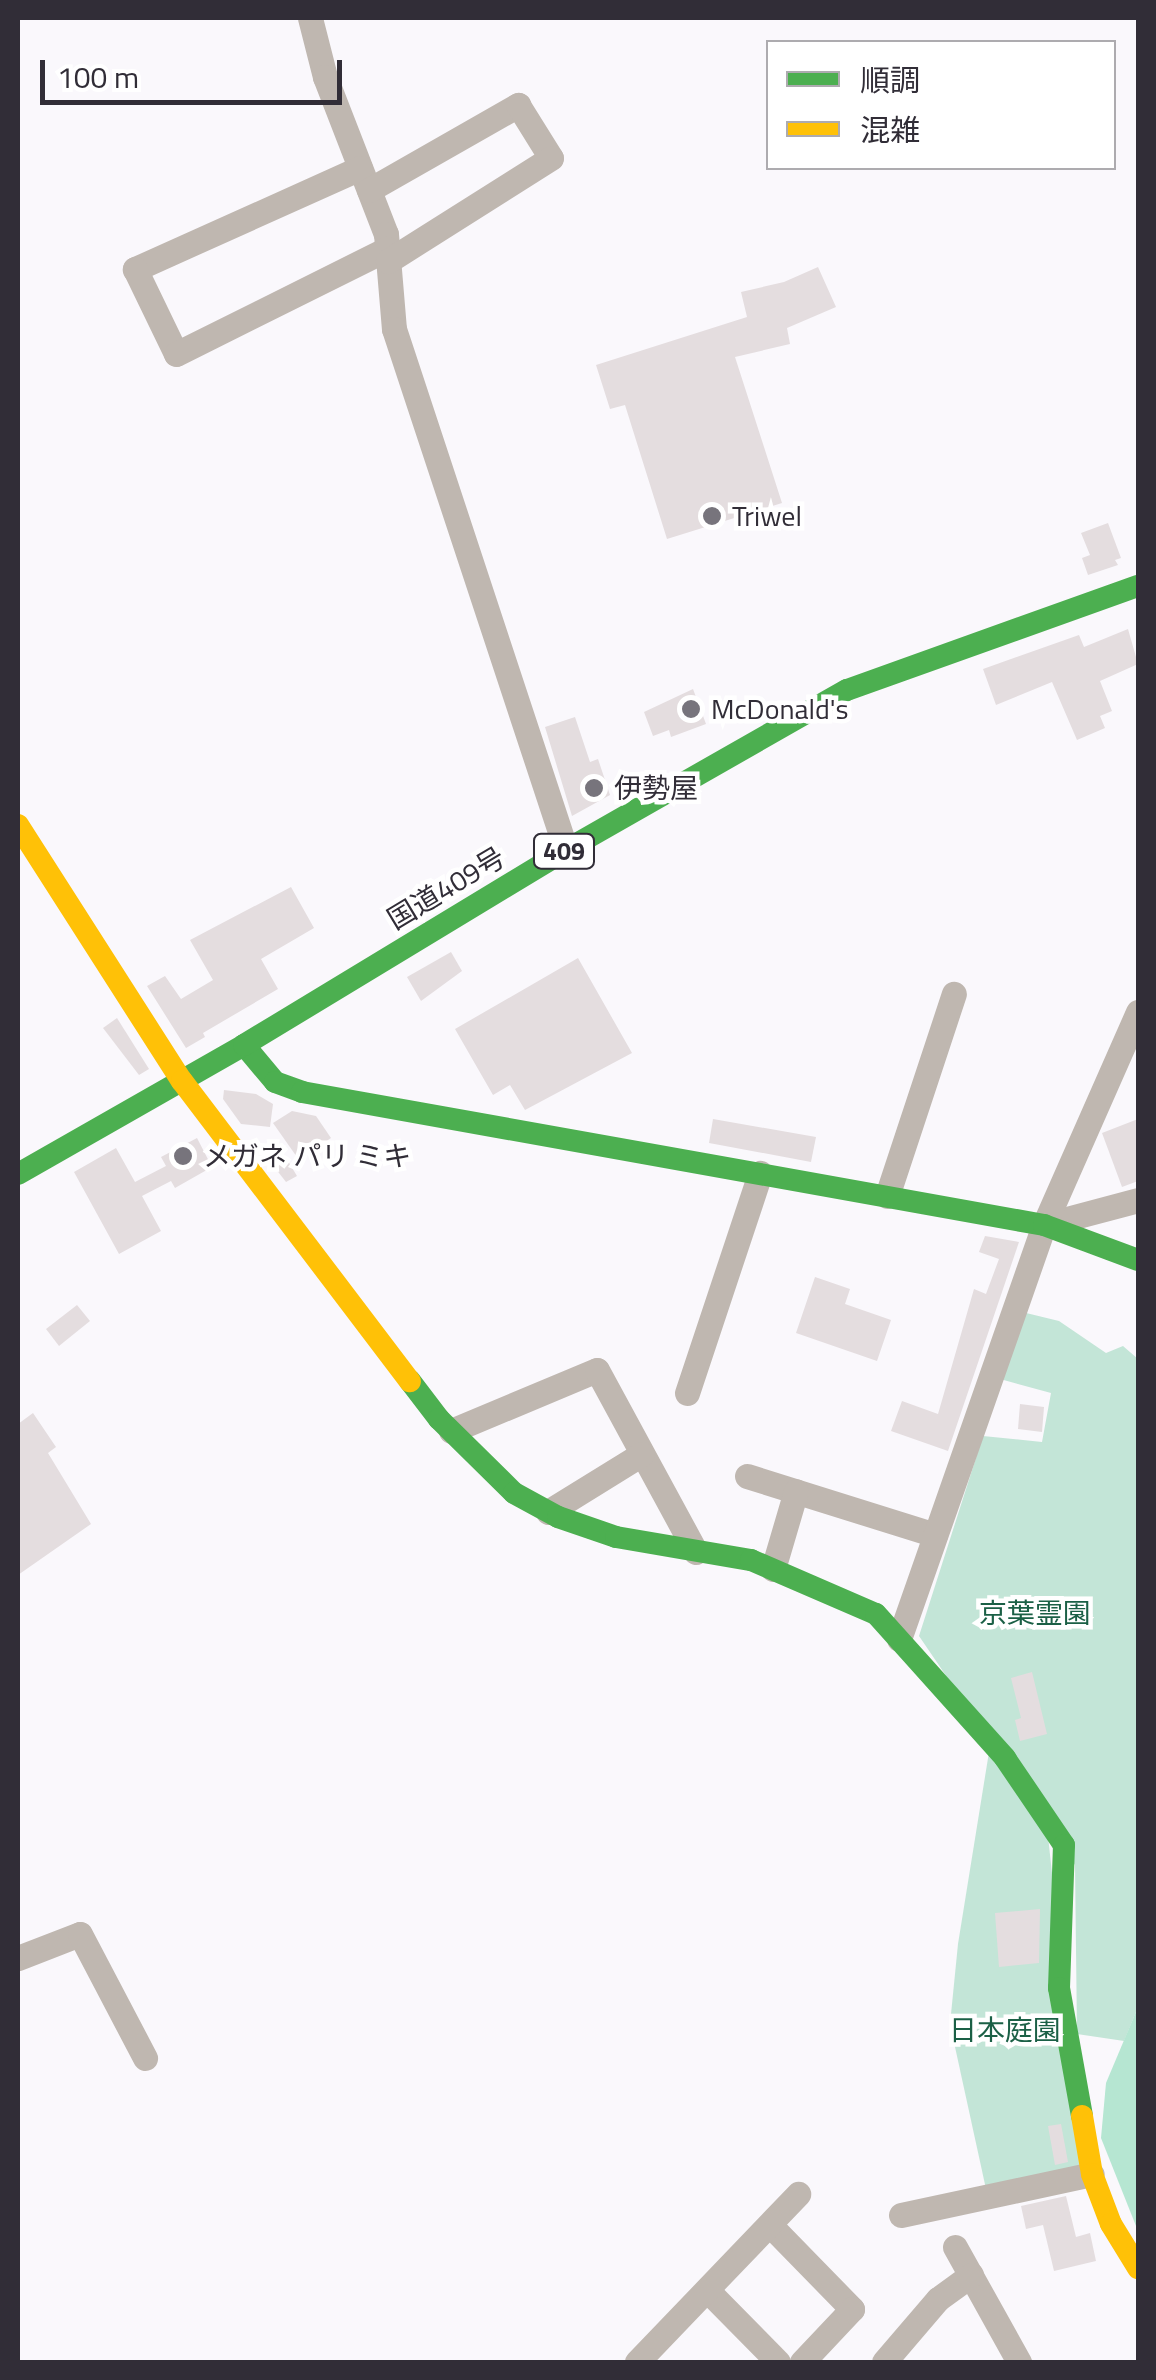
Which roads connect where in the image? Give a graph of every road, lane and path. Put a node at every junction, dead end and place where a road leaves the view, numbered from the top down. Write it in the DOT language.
graph roads {
  1 [pos="310,18"];
  2 [pos="364,179"];
  3 [pos="388,255"];
  4 [pos="1138,586"];
  5 [pos="18,825"];
  6 [pos="566,850"];
  7 [pos="954,994"];
  8 [pos="1138,1012"];
  9 [pos="244,1045"];
  10 [pos="1138,1056"];
  11 [pos="1113,1070"];
  12 [pos="182,1081"];
  13 [pos="760,1173"];
  14 [pos="18,1174"];
  15 [pos="887,1196"];
  16 [pos="1138,1200"];
  17 [pos="1044,1225"];
  18 [pos="1138,1260"];
  19 [pos="687,1393"];
  20 [pos="451,1431"];
  21 [pos="642,1454"];
  22 [pos="747,1476"];
  23 [pos="796,1492"];
  24 [pos="548,1512"];
  25 [pos="935,1535"];
  26 [pos="696,1552"];
  27 [pos="773,1569"];
  28 [pos="899,1639"];
  29 [pos="18,1958"];
  30 [pos="145,2058"];
  31 [pos="1092,2174"];
  32 [pos="798,2194"];
  33 [pos="901,2215"];
  34 [pos="770,2226"];
  35 [pos="955,2247"];
  36 [pos="1138,2268"];
  37 [pos="971,2275"];
  38 [pos="706,2290"];
  39 [pos="891,2359"];
  40 [pos="637,2362"];
  41 [pos="778,2362"];
  42 [pos="802,2362"];
  43 [pos="1019,2362"];
  1 -- 2 [label="street"];
  2 -- 3 [label="street"];
  2 -- 3 [label="street"];
  2 -- 3 [label="street"];
  3 -- 6 [label="street"];
  4 -- 6 [label="main road, 国道409号 / 409"];
  5 -- 12 [label="main road"];
  6 -- 9 [label="main road, 国道409号 / 409"];
  7 -- 15 [label="street"];
  8 -- 11 [label="street"];
  9 -- 12 [label="main road, 国道409号 / 409"];
  9 -- 13 [label="main road"];
  10 -- 11 [label="street"];
  11 -- 17 [label="street"];
  12 -- 14 [label="main road, 国道409号 / 409"];
  12 -- 20 [label="main road"];
  13 -- 15 [label="main road"];
  13 -- 19 [label="street"];
  15 -- 17 [label="main road"];
  16 -- 17 [label="street"];
  17 -- 18 [label="main road"];
  17 -- 25 [label="street"];
  20 -- 21 [label="street"];
  20 -- 24 [label="main road"];
  21 -- 24 [label="street"];
  21 -- 26 [label="street"];
  22 -- 23 [label="street"];
  23 -- 25 [label="street"];
  23 -- 27 [label="street"];
  24 -- 26 [label="main road"];
  25 -- 28 [label="street"];
  26 -- 27 [label="main road"];
  27 -- 28 [label="main road"];
  28 -- 31 [label="main road"];
  29 -- 30 [label="street"];
  31 -- 33 [label="street"];
  31 -- 36 [label="main road"];
  32 -- 34 [label="street"];
  34 -- 38 [label="street"];
  34 -- 42 [label="street"];
  35 -- 37 [label="street"];
  37 -- 39 [label="street"];
  37 -- 43 [label="street"];
  38 -- 40 [label="street"];
  38 -- 41 [label="street"];
}
